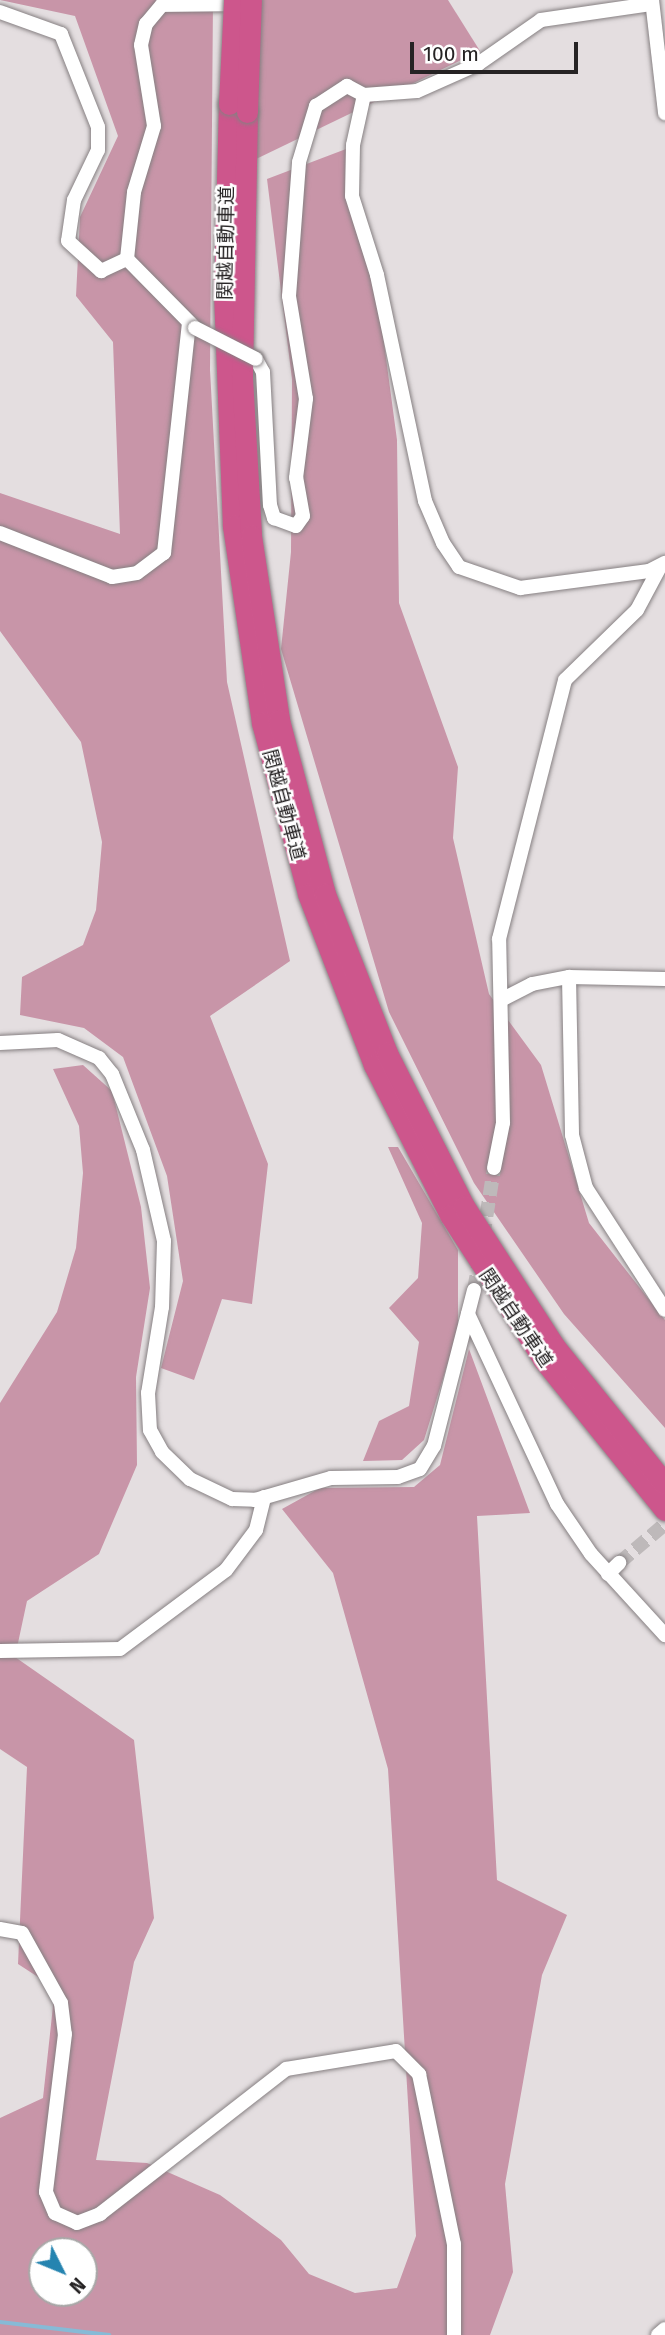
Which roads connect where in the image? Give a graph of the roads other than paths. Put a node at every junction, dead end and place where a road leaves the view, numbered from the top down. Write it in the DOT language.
graph roads {
  1 [pos="234,0"];
  2 [pos="251,0"];
  3 [pos="261,0"];
  4 [pos="652,2"];
  5 [pos="0,12"];
  6 [pos="364,95"];
  7 [pos="238,108"];
  8 [pos="665,113"];
  9 [pos="127,260"];
  10 [pos="192,325"];
  11 [pos="0,533"];
  12 [pos="662,570"];
  13 [pos="569,977"];
  14 [pos="665,979"];
  15 [pos="501,1000"];
  16 [pos="0,1042"];
  17 [pos="494,1168"];
  18 [pos="474,1290"];
  19 [pos="665,1310"];
  20 [pos="468,1314"];
  21 [pos="665,1484"];
  22 [pos="264,1497"];
  23 [pos="665,1510"];
  24 [pos="618,1563"];
  25 [pos="608,1574"];
  26 [pos="665,1635"];
  27 [pos="0,1651"];
  28 [pos="0,1929"];
  29 [pos="665,2329"];
  30 [pos="454,2335"];
  31 [pos="658,2335"];
  1 -- 7 [label="highway, 関越自動車道, bridge"];
  2 -- 7 [label="highway, 関越自動車道, bridge"];
  3 -- 9 [label="street"];
  4 -- 6 [label="street"];
  4 -- 8 [label="street"];
  5 -- 9 [label="street"];
  6 -- 10 [label="street, bridge"];
  6 -- 12 [label="street"];
  7 -- 21 [label="highway, 関越自動車道"];
  7 -- 23 [label="highway, 関越自動車道"];
  9 -- 10 [label="street"];
  10 -- 11 [label="street"];
  12 -- 15 [label="street"];
  13 -- 14 [label="street"];
  13 -- 15 [label="street"];
  13 -- 19 [label="street"];
  15 -- 17 [label="street"];
  16 -- 22 [label="street"];
  18 -- 20 [label="street"];
  20 -- 22 [label="street"];
  20 -- 25 [label="street"];
  22 -- 27 [label="street"];
  24 -- 25 [label="street"];
  25 -- 26 [label="street"];
  28 -- 30 [label="street"];
  29 -- 31 [label="street"];
}
